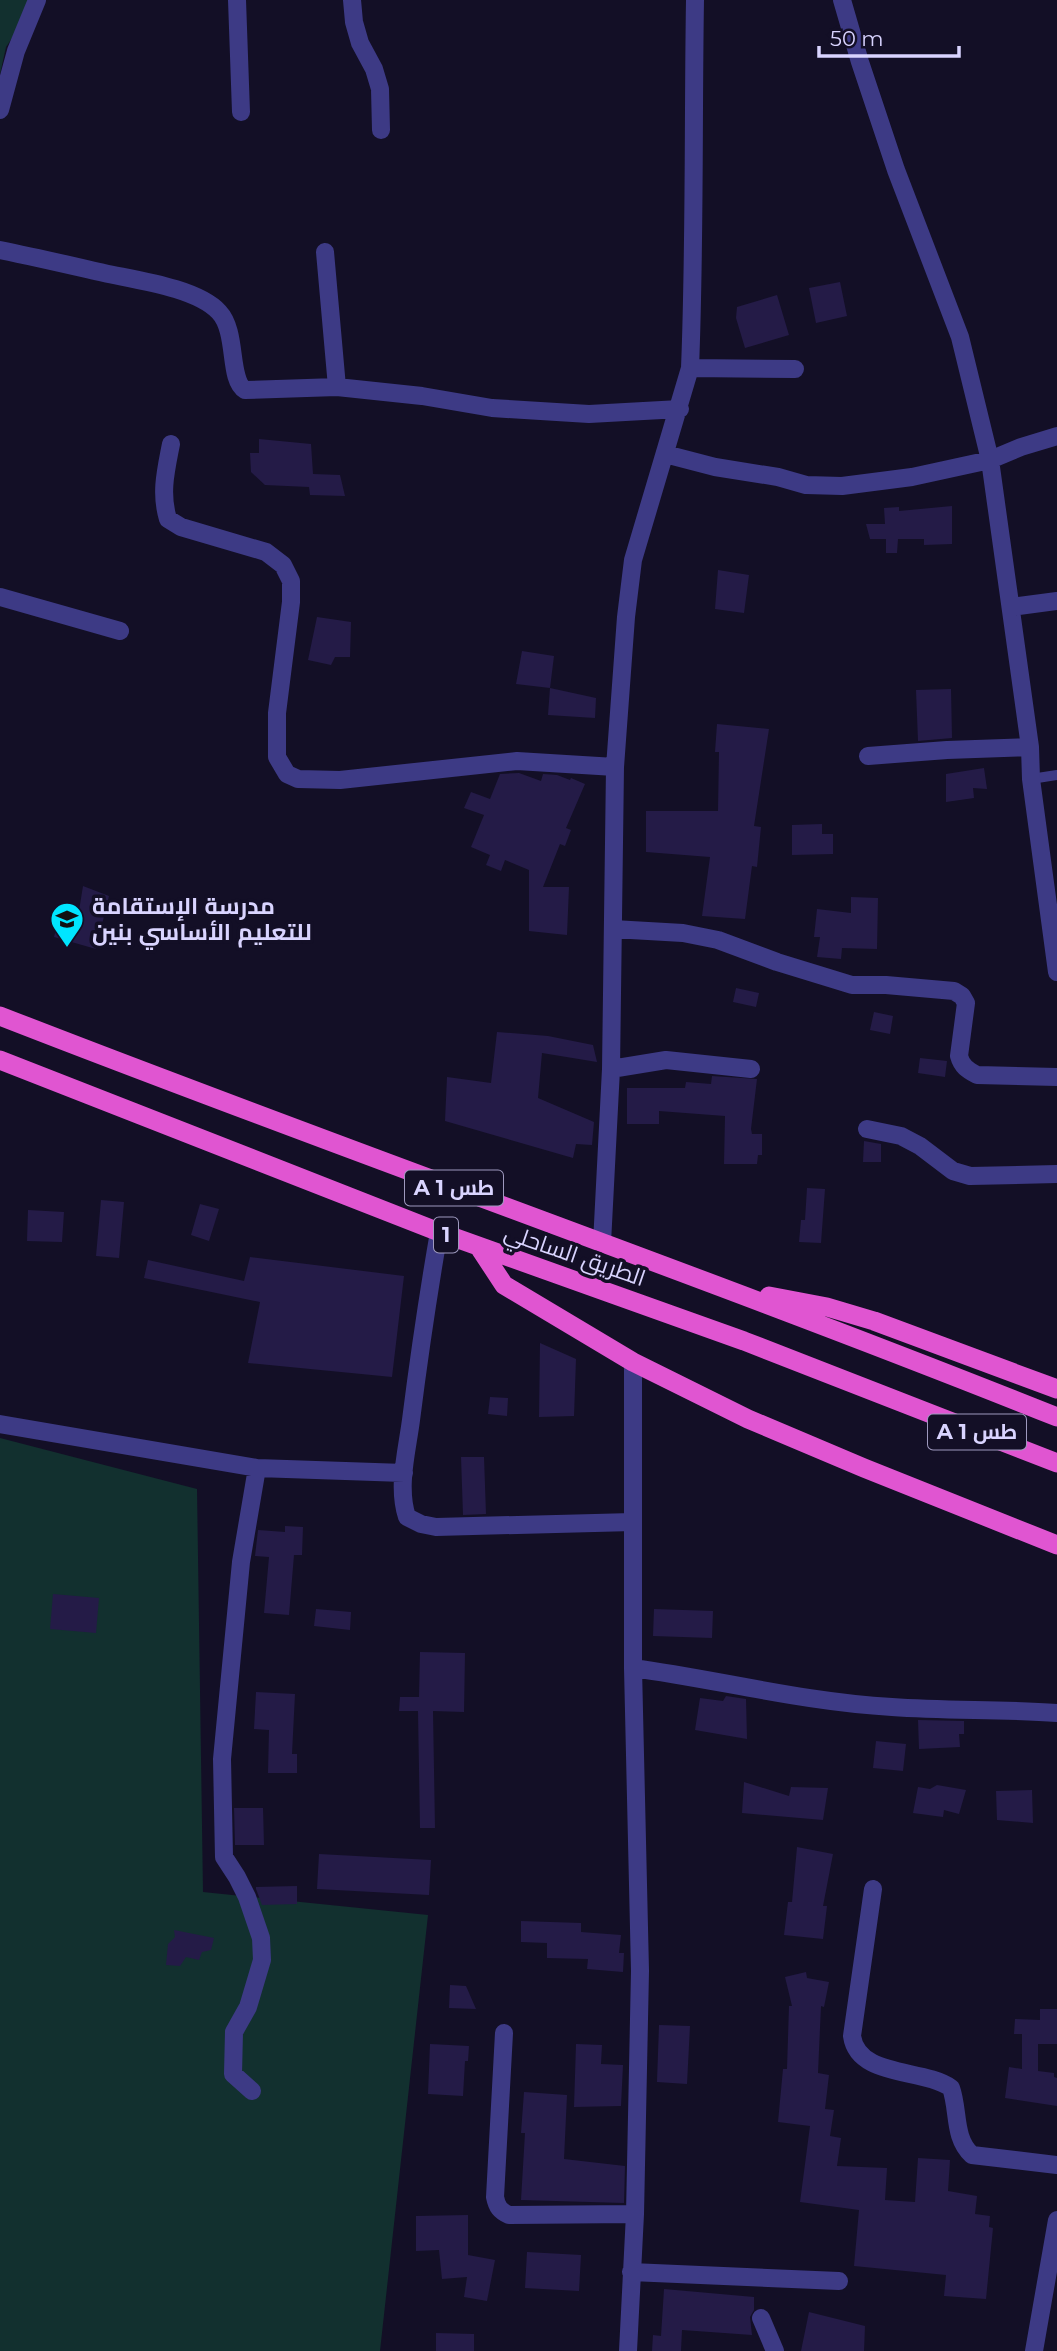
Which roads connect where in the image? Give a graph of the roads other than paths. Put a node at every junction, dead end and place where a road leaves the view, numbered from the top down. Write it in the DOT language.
graph roads {
  1 [pos="37,0"];
  2 [pos="237,0"];
  3 [pos="352,0"];
  4 [pos="695,0"];
  5 [pos="842,0"];
  6 [pos="0,110"];
  7 [pos="241,113"];
  8 [pos="381,130"];
  9 [pos="0,250"];
  10 [pos="325,252"];
  11 [pos="690,368"];
  12 [pos="795,369"];
  13 [pos="337,387"];
  14 [pos="680,409"];
  15 [pos="1057,436"];
  16 [pos="171,443"];
  17 [pos="665,454"];
  18 [pos="990,460"];
  19 [pos="0,597"];
  20 [pos="1057,601"];
  21 [pos="1011,607"];
  22 [pos="120,631"];
  23 [pos="1030,747"];
  24 [pos="868,757"];
  25 [pos="615,767"];
  26 [pos="1057,775"];
  27 [pos="1031,779"];
  28 [pos="613,929"];
  29 [pos="1057,972"];
  30 [pos="0,1016"];
  31 [pos="0,1060"];
  32 [pos="611,1069"];
  33 [pos="751,1069"];
  34 [pos="1057,1077"];
  35 [pos="867,1129"];
  36 [pos="1057,1174"];
  37 [pos="439,1232"];
  38 [pos="602,1244"];
  39 [pos="479,1247"];
  40 [pos="723,1288"];
  41 [pos="633,1362"];
  42 [pos="1057,1390"];
  43 [pos="896,1400"];
  44 [pos="1057,1417"];
  45 [pos="0,1424"];
  46 [pos="1057,1463"];
  47 [pos="257,1468"];
  48 [pos="404,1473"];
  49 [pos="633,1522"];
  50 [pos="1057,1545"];
  51 [pos="633,1668"];
  52 [pos="1057,1713"];
  53 [pos="873,1889"];
  54 [pos="504,2033"];
  55 [pos="252,2091"];
  56 [pos="1057,2165"];
  57 [pos="635,2214"];
  58 [pos="1057,2223"];
  59 [pos="631,2272"];
  60 [pos="839,2281"];
  61 [pos="761,2318"];
  62 [pos="628,2351"];
  63 [pos="775,2351"];
  64 [pos="1034,2351"];
  1 -- 6 [label="street"];
  2 -- 7 [label="street"];
  3 -- 8 [label="street"];
  4 -- 11 [label="street"];
  5 -- 18 [label="street"];
  9 -- 13 [label="street"];
  10 -- 13 [label="street"];
  11 -- 12 [label="street"];
  11 -- 14 [label="street"];
  13 -- 14 [label="street"];
  14 -- 17 [label="street"];
  15 -- 18 [label="street"];
  16 -- 25 [label="street"];
  17 -- 18 [label="street"];
  17 -- 25 [label="street"];
  18 -- 21 [label="street"];
  19 -- 22 [label="street"];
  20 -- 21 [label="street"];
  21 -- 23 [label="street"];
  23 -- 24 [label="street"];
  23 -- 27 [label="street"];
  25 -- 28 [label="street"];
  26 -- 27 [label="lane"];
  27 -- 29 [label="street"];
  28 -- 32 [label="street"];
  28 -- 34 [label="street"];
  30 -- 38 [label="highway, الطريق الساحلي / A 1 طس"];
  31 -- 37 [label="highway, الطريق الساحلي / 1"];
  32 -- 33 [label="street"];
  32 -- 38 [label="street"];
  35 -- 36 [label="street"];
  37 -- 39 [label="highway, الطريق الساحلي / 1"];
  37 -- 48 [label="street"];
  38 -- 40 [label="highway, الطريق الساحلي / A 1 طس"];
  39 -- 41 [label="highway"];
  39 -- 43 [label="highway, الطريق الساحلي / 1"];
  40 -- 42 [label="highway"];
  40 -- 44 [label="highway, الطريق الساحلي / A 1 طس"];
  41 -- 49 [label="street"];
  41 -- 50 [label="highway"];
  43 -- 46 [label="highway, الطريق الساحلي / A 1 طس"];
  45 -- 47 [label="street"];
  47 -- 48 [label="street"];
  47 -- 55 [label="street"];
  48 -- 49 [label="street"];
  49 -- 51 [label="street"];
  51 -- 52 [label="street"];
  51 -- 57 [label="street"];
  53 -- 56 [label="street"];
  54 -- 57 [label="street"];
  57 -- 59 [label="street"];
  58 -- 64 [label="street"];
  59 -- 60 [label="street"];
  59 -- 62 [label="street"];
  61 -- 63 [label="street"];
}
